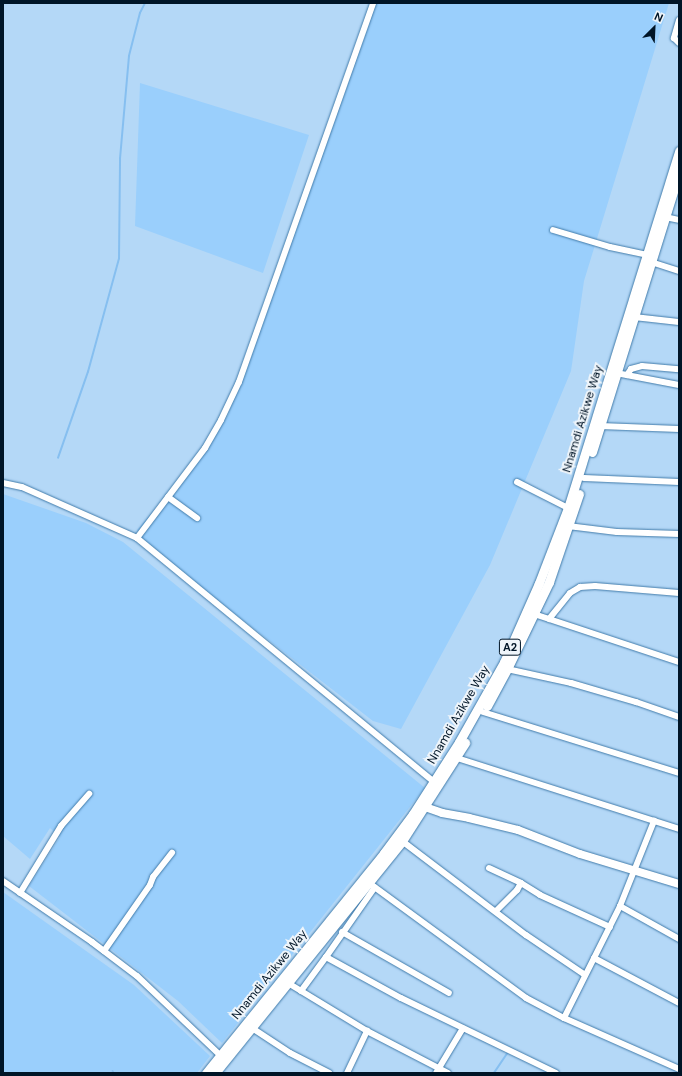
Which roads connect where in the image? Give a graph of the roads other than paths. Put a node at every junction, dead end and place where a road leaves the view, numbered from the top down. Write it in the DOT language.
graph roads {
  1 [pos="373,3"];
  2 [pos="679,20"];
  3 [pos="679,43"];
  4 [pos="679,151"];
  5 [pos="679,173"];
  6 [pos="665,218"];
  7 [pos="679,220"];
  8 [pos="553,230"];
  9 [pos="649,258"];
  10 [pos="679,271"];
  11 [pos="634,317"];
  12 [pos="679,322"];
  13 [pos="679,369"];
  14 [pos="616,373"];
  15 [pos="627,375"];
  16 [pos="679,385"];
  17 [pos="600,426"];
  18 [pos="679,429"];
  19 [pos="584,478"];
  20 [pos="517,482"];
  21 [pos="679,482"];
  22 [pos="3,483"];
  23 [pos="168,497"];
  24 [pos="568,508"];
  25 [pos="197,518"];
  26 [pos="568,526"];
  27 [pos="679,534"];
  28 [pos="138,538"];
  29 [pos="679,593"];
  30 [pos="534,614"];
  31 [pos="549,619"];
  32 [pos="679,662"];
  33 [pos="508,669"];
  34 [pos="484,712"];
  35 [pos="679,717"];
  36 [pos="456,758"];
  37 [pos="679,773"];
  38 [pos="434,782"];
  39 [pos="89,794"];
  40 [pos="425,807"];
  41 [pos="654,821"];
  42 [pos="679,829"];
  43 [pos="402,841"];
  44 [pos="172,853"];
  45 [pos="489,868"];
  46 [pos="634,871"];
  47 [pos="3,881"];
  48 [pos="520,883"];
  49 [pos="679,884"];
  50 [pos="372,885"];
  51 [pos="20,893"];
  52 [pos="620,906"];
  53 [pos="496,911"];
  54 [pos="610,927"];
  55 [pos="342,932"];
  56 [pos="679,939"];
  57 [pos="104,951"];
  58 [pos="326,957"];
  59 [pos="594,958"];
  60 [pos="585,975"];
  61 [pos="288,983"];
  62 [pos="300,991"];
  63 [pos="449,993"];
  64 [pos="679,1003"];
  65 [pos="564,1018"];
  66 [pos="252,1028"];
  67 [pos="463,1028"];
  68 [pos="366,1031"];
  69 [pos="220,1055"];
  70 [pos="679,1069"];
  71 [pos="438,1071"];
  72 [pos="218,1072"];
  73 [pos="206,1073"];
  74 [pos="329,1073"];
  75 [pos="347,1073"];
  76 [pos="448,1073"];
  77 [pos="556,1073"];
  1 -- 23 [label="street"];
  2 -- 3 [label="street"];
  4 -- 9 [label="highway, Nnamdi Azikwe Way / A2"];
  5 -- 6 [label="highway, Nnamdi Azikwe Way / A2"];
  6 -- 7 [label="street"];
  6 -- 9 [label="highway, Nnamdi Azikwe Way / A2"];
  8 -- 9 [label="street"];
  9 -- 10 [label="street"];
  9 -- 11 [label="highway, Nnamdi Azikwe Way / A2"];
  9 -- 24 [label="highway, Nnamdi Azikwe Way / A2"];
  11 -- 12 [label="street"];
  11 -- 14 [label="highway, Nnamdi Azikwe Way / A2"];
  13 -- 15 [label="street"];
  14 -- 15 [label="street"];
  14 -- 17 [label="highway, Nnamdi Azikwe Way / A2"];
  15 -- 16 [label="street"];
  17 -- 18 [label="street"];
  17 -- 19 [label="highway, Nnamdi Azikwe Way / A2"];
  19 -- 21 [label="street"];
  19 -- 26 [label="highway, Nnamdi Azikwe Way / A2"];
  20 -- 24 [label="street"];
  22 -- 28 [label="street"];
  23 -- 25 [label="street"];
  23 -- 28 [label="street"];
  24 -- 38 [label="highway, Nnamdi Azikwe Way / A2"];
  26 -- 27 [label="street"];
  26 -- 30 [label="highway, Nnamdi Azikwe Way / A2"];
  28 -- 38 [label="street"];
  29 -- 31 [label="street"];
  30 -- 31 [label="street"];
  30 -- 33 [label="highway, Nnamdi Azikwe Way / A2"];
  31 -- 32 [label="street"];
  33 -- 34 [label="highway, Nnamdi Azikwe Way / A2"];
  33 -- 35 [label="street"];
  34 -- 36 [label="highway, Nnamdi Azikwe Way / A2"];
  34 -- 37 [label="street"];
  36 -- 40 [label="highway, Nnamdi Azikwe Way / A2"];
  36 -- 41 [label="street"];
  38 -- 69 [label="highway, Nnamdi Azikwe Way / A2"];
  39 -- 51 [label="street"];
  40 -- 43 [label="highway, Nnamdi Azikwe Way / A2"];
  40 -- 46 [label="main road"];
  41 -- 42 [label="street"];
  41 -- 46 [label="street"];
  43 -- 50 [label="highway, Nnamdi Azikwe Way / A2"];
  43 -- 53 [label="street"];
  44 -- 57 [label="street"];
  45 -- 48 [label="street"];
  46 -- 49 [label="main road"];
  46 -- 52 [label="street"];
  47 -- 51 [label="street"];
  48 -- 53 [label="street"];
  48 -- 54 [label="street"];
  50 -- 55 [label="street"];
  50 -- 61 [label="highway, Nnamdi Azikwe Way / A2"];
  50 -- 65 [label="street"];
  51 -- 57 [label="street"];
  52 -- 54 [label="street"];
  52 -- 56 [label="street"];
  53 -- 60 [label="street"];
  54 -- 59 [label="street"];
  55 -- 58 [label="street"];
  55 -- 63 [label="street"];
  57 -- 69 [label="street"];
  58 -- 62 [label="street"];
  58 -- 67 [label="street"];
  59 -- 60 [label="street"];
  59 -- 64 [label="street"];
  60 -- 65 [label="street"];
  61 -- 62 [label="street"];
  61 -- 66 [label="highway, Nnamdi Azikwe Way / A2"];
  62 -- 68 [label="street"];
  65 -- 70 [label="street"];
  66 -- 72 [label="highway, Nnamdi Azikwe Way / A2"];
  66 -- 74 [label="street"];
  67 -- 71 [label="street"];
  67 -- 77 [label="street"];
  68 -- 71 [label="street"];
  68 -- 75 [label="street"];
  69 -- 73 [label="highway, Nnamdi Azikwe Way / A2"];
  71 -- 76 [label="street"];
}
